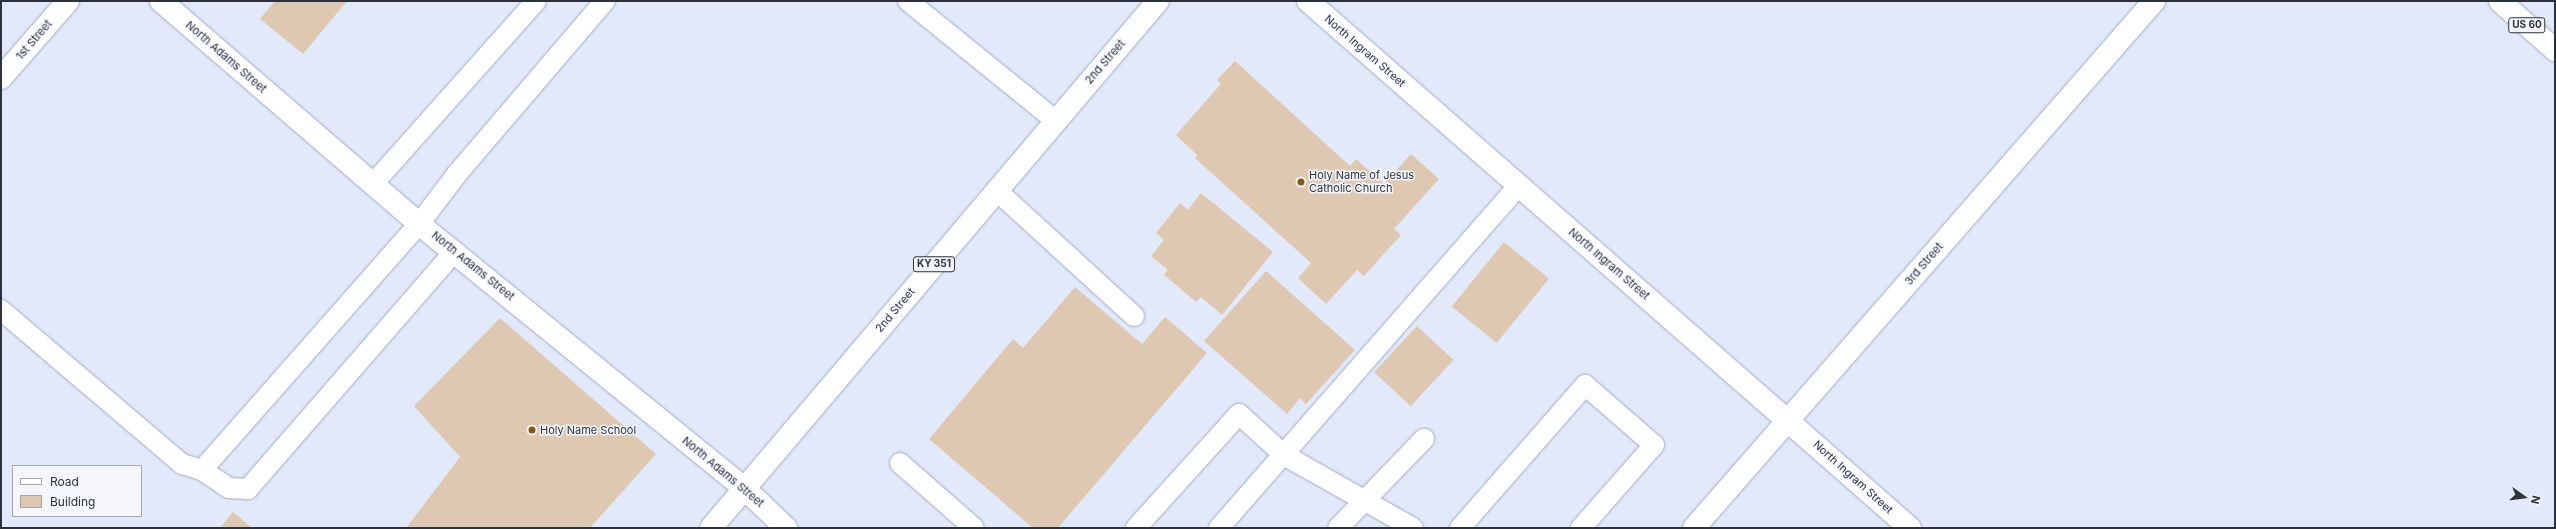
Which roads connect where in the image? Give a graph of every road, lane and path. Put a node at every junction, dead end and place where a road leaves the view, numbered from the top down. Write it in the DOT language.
graph roads {
  1 [pos="68,1"];
  2 [pos="161,1"];
  3 [pos="536,1"];
  4 [pos="605,1"];
  5 [pos="908,1"];
  6 [pos="1158,1"];
  7 [pos="1308,1"];
  8 [pos="2154,1"];
  9 [pos="2500,1"];
  10 [pos="2555,50"];
  11 [pos="1,78"];
  12 [pos="1055,120"];
  13 [pos="373,184"];
  14 [pos="1519,185"];
  15 [pos="996,190"];
  16 [pos="419,224"];
  17 [pos="455,251"];
  18 [pos="1,310"];
  19 [pos="1134,316"];
  20 [pos="1788,419"];
  21 [pos="1424,439"];
  22 [pos="1284,455"];
  23 [pos="900,463"];
  24 [pos="202,470"];
  25 [pos="745,489"];
  26 [pos="1363,500"];
  27 [pos="712,528"];
  28 [pos="786,528"];
  29 [pos="974,528"];
  30 [pos="1136,528"];
  31 [pos="1219,528"];
  32 [pos="1338,528"];
  33 [pos="1413,528"];
  34 [pos="1460,528"];
  35 [pos="1581,528"];
  36 [pos="1694,528"];
  37 [pos="1910,528"];
  1 -- 11 [label="street, 1st Street"];
  2 -- 13 [label="street, North Adams Street"];
  3 -- 13 [label="lane"];
  4 -- 16 [label="lane"];
  5 -- 12 [label="lane"];
  6 -- 12 [label="street, 2nd Street / KY 351"];
  7 -- 14 [label="street, North Ingram Street"];
  8 -- 20 [label="street, 3rd Street"];
  9 -- 10 [label="street, US 60"];
  12 -- 15 [label="street, 2nd Street / KY 351"];
  13 -- 16 [label="street, North Adams Street"];
  14 -- 20 [label="street, North Ingram Street"];
  14 -- 22 [label="lane"];
  15 -- 19 [label="lane"];
  15 -- 25 [label="street, 2nd Street / KY 351"];
  16 -- 17 [label="street, North Adams Street"];
  16 -- 24 [label="lane"];
  17 -- 24 [label="lane"];
  17 -- 25 [label="street, North Adams Street"];
  18 -- 24 [label="lane"];
  20 -- 36 [label="street, 3rd Street"];
  20 -- 37 [label="street, North Ingram Street"];
  21 -- 26 [label="lane"];
  22 -- 26 [label="lane"];
  22 -- 30 [label="lane"];
  22 -- 31 [label="lane"];
  23 -- 29 [label="lane"];
  25 -- 27 [label="street, 2nd Street / KY 351"];
  25 -- 28 [label="street, North Adams Street"];
  26 -- 32 [label="lane"];
  26 -- 33 [label="lane"];
  34 -- 35 [label="lane"];
}
